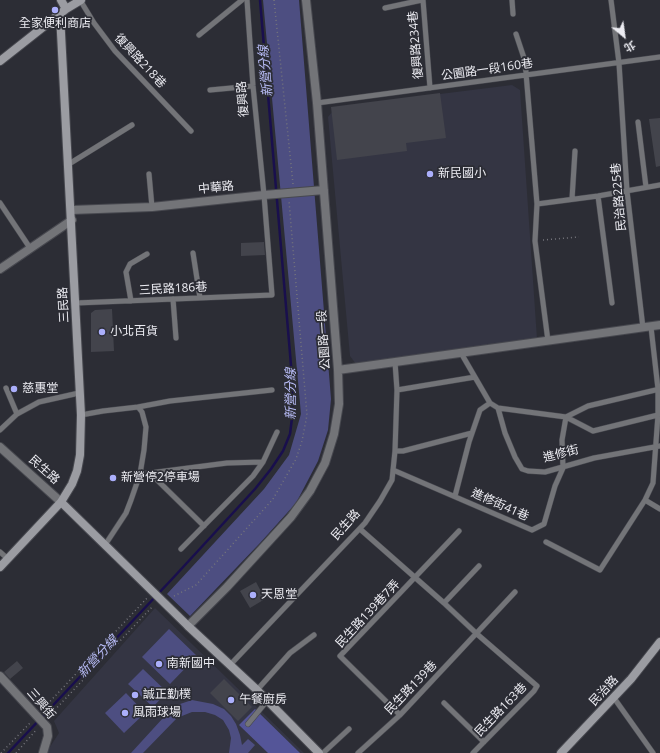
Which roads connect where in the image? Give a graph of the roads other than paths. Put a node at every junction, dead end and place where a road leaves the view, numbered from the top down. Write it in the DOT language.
graph roads {
  1 [pos="61,0"];
  2 [pos="80,0"];
  3 [pos="242,0"];
  4 [pos="247,0"];
  5 [pos="306,0"];
  6 [pos="422,0"];
  7 [pos="512,0"];
  8 [pos="611,0"];
  9 [pos="385,8"];
  10 [pos="63,11"];
  11 [pos="513,14"];
  12 [pos="516,34"];
  13 [pos="199,35"];
  14 [pos="660,57"];
  15 [pos="0,61"];
  16 [pos="619,63"];
  17 [pos="526,75"];
  18 [pos="253,86"];
  19 [pos="430,88"];
  20 [pos="210,90"];
  21 [pos="317,103"];
  22 [pos="638,122"];
  23 [pos="132,125"];
  24 [pos="191,131"];
  25 [pos="575,151"];
  26 [pos="69,164"];
  27 [pos="149,174"];
  28 [pos="660,185"];
  29 [pos="646,187"];
  30 [pos="324,190"];
  31 [pos="627,191"];
  32 [pos="264,195"];
  33 [pos="598,196"];
  34 [pos="572,199"];
  35 [pos="0,203"];
  36 [pos="537,204"];
  37 [pos="152,207"];
  38 [pos="71,210"];
  39 [pos="72,220"];
  40 [pos="30,248"];
  41 [pos="193,253"];
  42 [pos="147,254"];
  43 [pos="0,269"];
  44 [pos="200,298"];
  45 [pos="173,299"];
  46 [pos="131,301"];
  47 [pos="76,303"];
  48 [pos="612,303"];
  49 [pos="652,327"];
  50 [pos="176,338"];
  51 [pos="548,341"];
  52 [pos="461,353"];
  53 [pos="395,362"];
  54 [pos="338,370"];
  55 [pos="475,377"];
  56 [pos="6,388"];
  57 [pos="659,389"];
  58 [pos="272,390"];
  59 [pos="397,390"];
  60 [pos="80,393"];
  61 [pos="490,403"];
  62 [pos="138,407"];
  63 [pos="498,408"];
  64 [pos="17,414"];
  65 [pos="658,414"];
  66 [pos="81,415"];
  67 [pos="566,417"];
  68 [pos="0,430"];
  69 [pos="277,432"];
  70 [pos="472,433"];
  71 [pos="658,446"];
  72 [pos="0,447"];
  73 [pos="395,451"];
  74 [pos="263,462"];
  75 [pos="563,468"];
  76 [pos="393,470"];
  77 [pos="150,473"];
  78 [pos="140,474"];
  79 [pos="455,496"];
  80 [pos="645,500"];
  81 [pos="61,502"];
  82 [pos="660,509"];
  83 [pos="204,526"];
  84 [pos="360,529"];
  85 [pos="459,531"];
  86 [pos="546,542"];
  87 [pos="105,545"];
  88 [pos="182,549"];
  89 [pos="0,552"];
  90 [pos="8,559"];
  91 [pos="479,566"];
  92 [pos="0,567"];
  93 [pos="416,578"];
  94 [pos="515,592"];
  95 [pos="444,603"];
  96 [pos="188,626"];
  97 [pos="476,634"];
  98 [pos="314,635"];
  99 [pos="660,642"];
  100 [pos="230,665"];
  101 [pos="0,676"];
  102 [pos="256,690"];
  103 [pos="614,698"];
  104 [pos="267,701"];
  105 [pos="444,703"];
  106 [pos="400,714"];
  107 [pos="248,724"];
  108 [pos="349,729"];
  109 [pos="484,742"];
  110 [pos="43,753"];
  111 [pos="319,753"];
  112 [pos="323,753"];
  113 [pos="358,753"];
  114 [pos="473,753"];
  115 [pos="561,753"];
  116 [pos="653,753"];
  1 -- 10 [label="street"];
  2 -- 10 [label="street"];
  2 -- 24 [label="lane, 復興路218巷"];
  3 -- 13 [label="lane"];
  4 -- 18 [label="lane, 復興路"];
  5 -- 21 [label="street, 公園路一段"];
  6 -- 9 [label="lane"];
  6 -- 19 [label="lane, 復興路234巷"];
  7 -- 11 [label="lane"];
  8 -- 16 [label="lane, 民治路225巷"];
  10 -- 15 [label="street"];
  10 -- 26 [label="street, 三民路"];
  12 -- 17 [label="lane"];
  14 -- 16 [label="lane, 公園路一段160巷"];
  16 -- 17 [label="lane, 公園路一段160巷"];
  16 -- 31 [label="lane, 民治路225巷"];
  17 -- 19 [label="lane, 公園路一段160巷"];
  17 -- 36 [label="lane"];
  18 -- 20 [label="lane"];
  18 -- 32 [label="lane, 復興路"];
  19 -- 21 [label="lane, 公園路一段160巷"];
  21 -- 30 [label="street, 公園路一段"];
  22 -- 29 [label="lane"];
  23 -- 26 [label="lane"];
  25 -- 34 [label="lane"];
  26 -- 38 [label="street, 三民路"];
  27 -- 37 [label="lane"];
  28 -- 29 [label="lane"];
  29 -- 31 [label="lane"];
  30 -- 32 [label="street, 中華路"];
  30 -- 54 [label="street, 公園路一段"];
  31 -- 33 [label="lane"];
  31 -- 49 [label="lane, 民治路225巷"];
  32 -- 37 [label="street, 中華路"];
  32 -- 44 [label="lane, 三民路186巷"];
  33 -- 34 [label="lane"];
  33 -- 48 [label="lane"];
  34 -- 36 [label="lane"];
  35 -- 40 [label="lane"];
  36 -- 51 [label="lane"];
  37 -- 38 [label="street, 中華路"];
  38 -- 39 [label="street, 三民路"];
  39 -- 40 [label="street"];
  39 -- 47 [label="street, 三民路"];
  40 -- 43 [label="street"];
  41 -- 44 [label="lane"];
  42 -- 46 [label="lane"];
  44 -- 45 [label="lane, 三民路186巷"];
  45 -- 46 [label="lane, 三民路186巷"];
  45 -- 50 [label="lane"];
  46 -- 47 [label="lane, 三民路186巷"];
  47 -- 60 [label="street, 三民路"];
  49 -- 51 [label="street"];
  49 -- 57 [label="lane, 民治路225巷"];
  51 -- 52 [label="street"];
  52 -- 53 [label="street"];
  52 -- 55 [label="lane"];
  53 -- 54 [label="street"];
  53 -- 59 [label="lane, 民生路"];
  54 -- 96 [label="street, 公園路一段"];
  55 -- 59 [label="lane"];
  55 -- 61 [label="lane"];
  56 -- 64 [label="lane"];
  57 -- 65 [label="lane, 民治路225巷"];
  57 -- 67 [label="lane"];
  58 -- 62 [label="lane"];
  59 -- 73 [label="lane, 民生路"];
  60 -- 64 [label="lane"];
  60 -- 66 [label="street, 三民路"];
  61 -- 63 [label="lane"];
  61 -- 70 [label="lane"];
  62 -- 66 [label="lane"];
  62 -- 78 [label="lane"];
  63 -- 67 [label="lane"];
  63 -- 75 [label="lane, 進修街"];
  64 -- 68 [label="lane"];
  65 -- 67 [label="lane"];
  65 -- 71 [label="lane, 民治路225巷"];
  66 -- 81 [label="street, 三民路"];
  67 -- 75 [label="lane, 進修街41巷"];
  69 -- 74 [label="lane"];
  70 -- 73 [label="lane"];
  70 -- 79 [label="lane"];
  71 -- 75 [label="lane, 進修街"];
  71 -- 80 [label="lane"];
  72 -- 81 [label="street, 民生路"];
  73 -- 76 [label="lane, 民生路"];
  74 -- 77 [label="lane"];
  74 -- 83 [label="lane"];
  75 -- 79 [label="lane, 進修街41巷"];
  76 -- 79 [label="lane"];
  76 -- 84 [label="lane, 民生路"];
  77 -- 78 [label="lane"];
  77 -- 83 [label="lane"];
  78 -- 87 [label="lane"];
  80 -- 82 [label="lane"];
  80 -- 86 [label="lane"];
  81 -- 87 [label="street, 民生路"];
  81 -- 90 [label="street, 三民路"];
  83 -- 88 [label="lane"];
  84 -- 93 [label="lane, 民生路163巷"];
  84 -- 100 [label="lane, 民生路"];
  85 -- 93 [label="lane"];
  87 -- 96 [label="street, 民生路"];
  89 -- 90 [label="lane"];
  90 -- 92 [label="street, 三民路"];
  91 -- 95 [label="lane"];
  93 -- 95 [label="lane, 民生路163巷"];
  93 -- 106 [label="lane, 民生路139巷7弄"];
  94 -- 97 [label="lane"];
  95 -- 97 [label="lane, 民生路163巷"];
  96 -- 100 [label="street, 民生路"];
  97 -- 106 [label="lane, 民生路139巷"];
  97 -- 109 [label="lane, 民生路163巷"];
  98 -- 102 [label="lane"];
  99 -- 103 [label="street, 民治路"];
  100 -- 102 [label="street, 民生路"];
  101 -- 110 [label="street, 三興街"];
  102 -- 104 [label="street, 民生路"];
  103 -- 115 [label="street, 民治路"];
  103 -- 116 [label="lane"];
  104 -- 107 [label="lane"];
  104 -- 111 [label="street, 民生路"];
  105 -- 109 [label="lane"];
  106 -- 113 [label="lane, 民生路139巷"];
  108 -- 112 [label="lane"];
  109 -- 114 [label="lane, 民生路163巷"];
}
